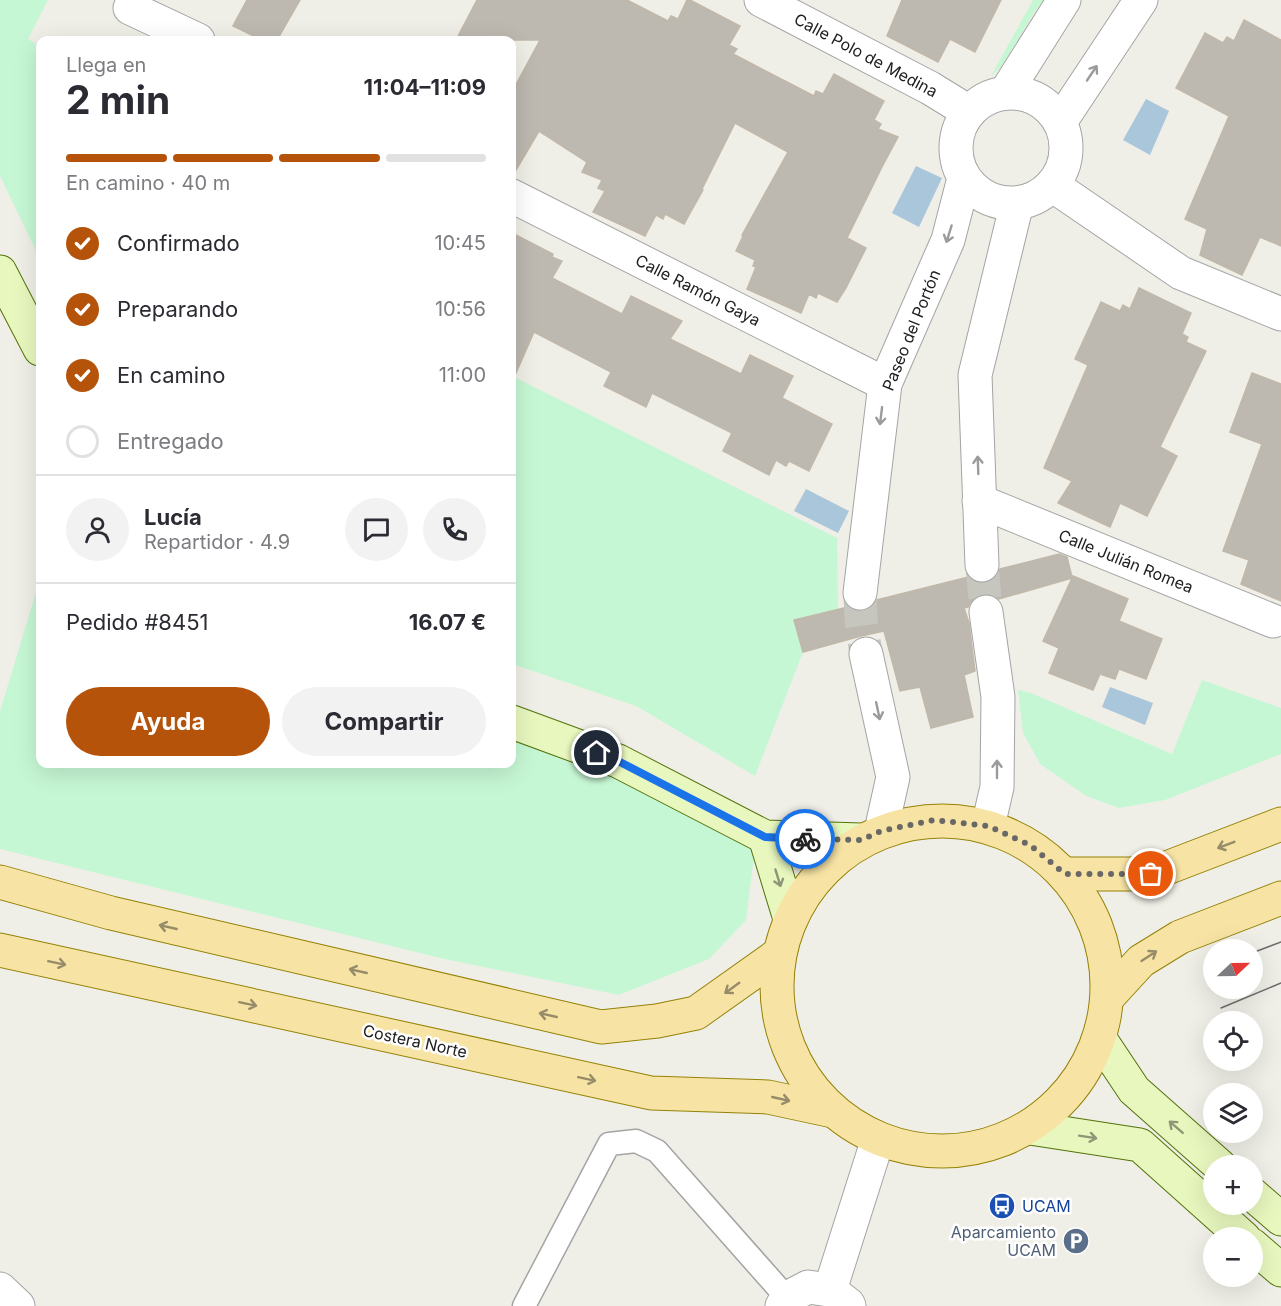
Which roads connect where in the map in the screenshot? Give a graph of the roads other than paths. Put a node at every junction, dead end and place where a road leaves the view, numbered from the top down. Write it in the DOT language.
graph roads {
  1 [pos="761,0"];
  2 [pos="1064,0"];
  3 [pos="1141,0"];
  4 [pos="130,8"];
  5 [pos="190,36"];
  6 [pos="1006,93"];
  7 [pos="969,112"];
  8 [pos="1060,122"];
  9 [pos="964,178"];
  10 [pos="1052,185"];
  11 [pos="516,198"];
  12 [pos="1017,203"];
  13 [pos="0,272"];
  14 [pos="1281,314"];
  15 [pos="36,341"];
  16 [pos="885,384"];
  17 [pos="979,501"];
  18 [pos="982,565"];
  19 [pos="860,593"];
  20 [pos="986,612"];
  21 [pos="1273,621"];
  22 [pos="866,654"];
  23 [pos="516,724"];
  24 [pos="1281,824"];
  25 [pos="988,826"];
  26 [pos="871,836"];
  27 [pos="765,837"];
  28 [pos="1065,874"];
  29 [pos="0,882"];
  30 [pos="1281,898"];
  31 [pos="790,919"];
  32 [pos="0,950"];
  33 [pos="779,954"];
  34 [pos="1108,997"];
  35 [pos="1100,1039"];
  36 [pos="833,1111"];
  37 [pos="1030,1128"];
  38 [pos="878,1139"];
  39 [pos="1208,1155"];
  40 [pos="1263,1203"];
  41 [pos="1281,1219"];
  42 [pos="1232,1227"];
  43 [pos="1263,1254"];
  44 [pos="1281,1270"];
  45 [pos="0,1290"];
  46 [pos="839,1298"];
  47 [pos="785,1302"];
  48 [pos="18,1306"];
  49 [pos="524,1306"];
  1 -- 7 [label="street, Calle Polo de Medina"];
  2 -- 6 [label="street"];
  8 -- 3 [label="street, one-way"];
  4 -- 5 [label="street"];
  6 -- 7 [label="street"];
  6 -- 8 [label="street"];
  7 -- 9 [label="street"];
  8 -- 10 [label="street"];
  9 -- 12 [label="street"];
  9 -- 16 [label="street, Paseo del Portón, one-way"];
  10 -- 12 [label="street"];
  10 -- 14 [label="street"];
  11 -- 16 [label="street, Calle Ramón Gaya"];
  17 -- 12 [label="street, one-way"];
  13 -- 15 [label="street"];
  16 -- 19 [label="street, Paseo del Portón, one-way"];
  17 -- 18 [label="street"];
  17 -- 21 [label="street, Calle Julián Romea"];
  25 -- 20 [label="street, one-way"];
  22 -- 26 [label="street, one-way"];
  23 -- 27 [label="street"];
  24 -- 28 [label="main road, one-way"];
  25 -- 26 [label="main road, Costera Norte"];
  25 -- 28 [label="main road, Costera Norte"];
  26 -- 27 [label="street"];
  26 -- 31 [label="main road, Costera Norte"];
  27 -- 31 [label="street, one-way"];
  28 -- 34 [label="main road, Costera Norte"];
  33 -- 29 [label="main road, one-way"];
  34 -- 30 [label="main road, one-way"];
  31 -- 33 [label="main road, Costera Norte"];
  32 -- 36 [label="main road, Costera Norte, one-way"];
  33 -- 36 [label="main road, Costera Norte"];
  34 -- 35 [label="main road, Costera Norte"];
  35 -- 37 [label="main road, Costera Norte"];
  39 -- 35 [label="street, one-way"];
  36 -- 38 [label="main road, Costera Norte"];
  37 -- 38 [label="main road, Costera Norte"];
  37 -- 42 [label="street, one-way"];
  38 -- 46 [label="street"];
  40 -- 41 [label="street"];
  43 -- 44 [label="street"];
  45 -- 48 [label="street"];
  46 -- 47 [label="street"];
  47 -- 49 [label="lane"];
}
